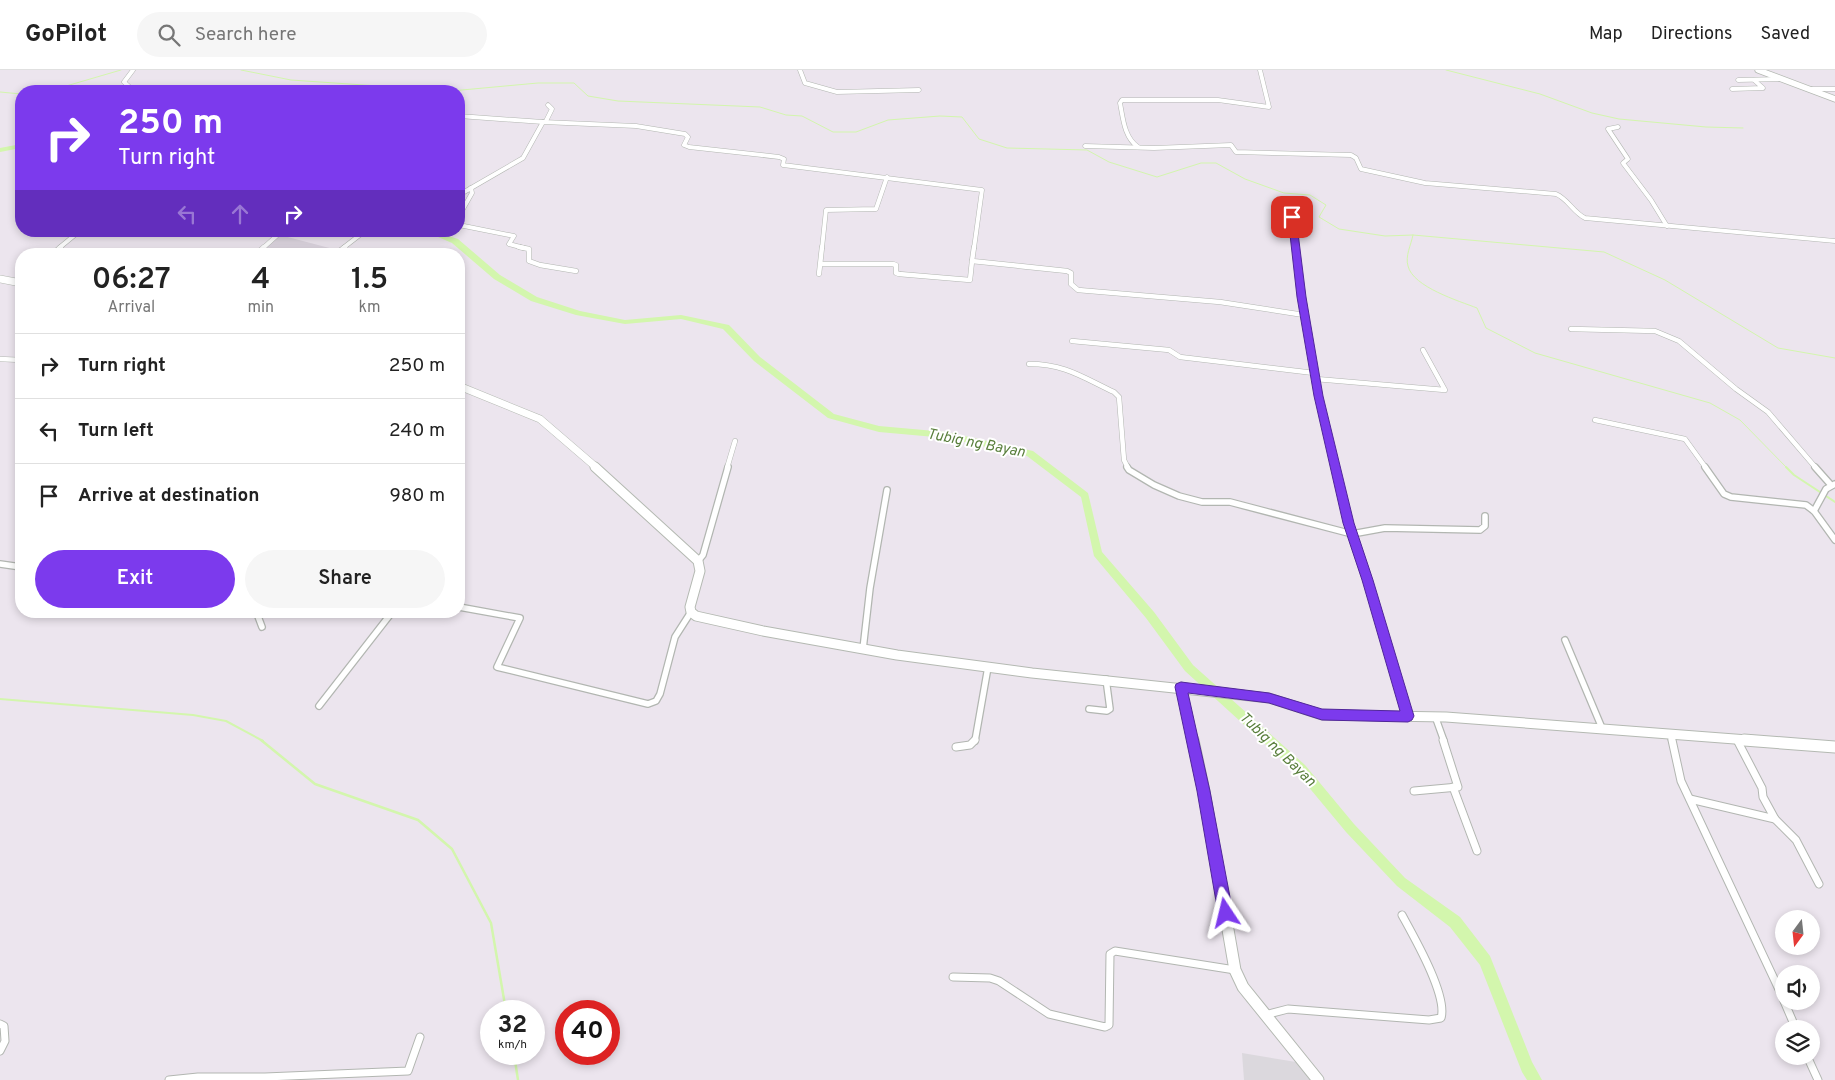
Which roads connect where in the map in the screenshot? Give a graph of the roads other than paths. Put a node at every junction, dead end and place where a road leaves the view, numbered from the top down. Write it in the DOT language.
graph roads {
  1 [pos="133,70"];
  2 [pos="800,70"];
  3 [pos="1260,70"];
  4 [pos="1758,70"];
  5 [pos="1782,79"];
  6 [pos="1738,80"];
  7 [pos="1754,80"];
  8 [pos="127,85"];
  9 [pos="1732,89"];
  10 [pos="1806,89"];
  11 [pos="1835,89"];
  12 [pos="919,90"];
  13 [pos="1835,100"];
  14 [pos="548,105"];
  15 [pos="465,116"];
  16 [pos="544,122"];
  17 [pos="1618,127"];
  18 [pos="1085,146"];
  19 [pos="1140,148"];
  20 [pos="887,177"];
  21 [pos="471,188"];
  22 [pos="465,192"];
  23 [pos="465,205"];
  24 [pos="1292,217"];
  25 [pos="465,226"];
  26 [pos="1667,226"];
  27 [pos="72,237"];
  28 [pos="275,237"];
  29 [pos="357,237"];
  30 [pos="1835,241"];
  31 [pos="59,248"];
  32 [pos="263,248"];
  33 [pos="343,248"];
  34 [pos="972,261"];
  35 [pos="821,264"];
  36 [pos="576,271"];
  37 [pos="819,274"];
  38 [pos="0,279"];
  39 [pos="15,281"];
  40 [pos="1304,315"];
  41 [pos="1571,329"];
  42 [pos="1072,340"];
  43 [pos="1423,350"];
  44 [pos="0,359"];
  45 [pos="15,360"];
  46 [pos="1029,364"];
  47 [pos="1314,373"];
  48 [pos="1316,379"];
  49 [pos="465,388"];
  50 [pos="1595,420"];
  51 [pos="735,441"];
  52 [pos="1831,486"];
  53 [pos="887,490"];
  54 [pos="1814,511"];
  55 [pos="1485,516"];
  56 [pos="1352,534"];
  57 [pos="1835,540"];
  58 [pos="698,561"];
  59 [pos="0,564"];
  60 [pos="15,566"];
  61 [pos="465,608"];
  62 [pos="691,612"];
  63 [pos="259,618"];
  64 [pos="387,618"];
  65 [pos="262,627"];
  66 [pos="1565,640"];
  67 [pos="863,649"];
  68 [pos="988,667"];
  69 [pos="1106,679"];
  70 [pos="1181,687"];
  71 [pos="319,706"];
  72 [pos="1089,709"];
  73 [pos="1408,716"];
  74 [pos="1435,716"];
  75 [pos="1602,728"];
  76 [pos="1670,733"];
  77 [pos="1736,739"];
  78 [pos="1835,747"];
  79 [pos="956,748"];
  80 [pos="1454,787"];
  81 [pos="1414,791"];
  82 [pos="1690,799"];
  83 [pos="1775,819"];
  84 [pos="1477,851"];
  85 [pos="1818,884"];
  86 [pos="1402,915"];
  87 [pos="1235,970"];
  88 [pos="953,977"];
  89 [pos="1775,982"];
  90 [pos="1265,1015"];
  91 [pos="0,1024"];
  92 [pos="420,1037"];
  93 [pos="0,1051"];
  94 [pos="1811,1065"];
  95 [pos="352,1077"];
  96 [pos="169,1080"];
  97 [pos="1318,1080"];
  98 [pos="1818,1080"];
  1 -- 8 [label="street"];
  2 -- 12 [label="street"];
  3 -- 19 [label="street"];
  4 -- 5 [label="main road"];
  5 -- 7 [label="street"];
  5 -- 10 [label="main road"];
  6 -- 7 [label="street"];
  7 -- 9 [label="street"];
  10 -- 11 [label="street"];
  10 -- 13 [label="main road"];
  14 -- 16 [label="street"];
  15 -- 16 [label="street"];
  16 -- 20 [label="street"];
  16 -- 21 [label="street"];
  17 -- 26 [label="street"];
  18 -- 19 [label="street"];
  19 -- 26 [label="street"];
  20 -- 34 [label="street"];
  20 -- 35 [label="street"];
  21 -- 22 [label="street"];
  21 -- 23 [label="street"];
  24 -- 40 [label="street"];
  25 -- 36 [label="street"];
  26 -- 30 [label="street"];
  27 -- 31 [label="street"];
  28 -- 32 [label="street"];
  29 -- 33 [label="street"];
  34 -- 35 [label="street"];
  34 -- 40 [label="street"];
  35 -- 37 [label="street"];
  38 -- 39 [label="main road"];
  40 -- 47 [label="street"];
  41 -- 52 [label="street"];
  42 -- 47 [label="street"];
  43 -- 48 [label="street"];
  44 -- 45 [label="street"];
  46 -- 56 [label="street"];
  47 -- 48 [label="street"];
  48 -- 56 [label="street"];
  49 -- 58 [label="main road"];
  50 -- 54 [label="street"];
  51 -- 58 [label="street"];
  52 -- 54 [label="street"];
  53 -- 67 [label="street"];
  54 -- 57 [label="street"];
  55 -- 56 [label="street"];
  56 -- 73 [label="street"];
  58 -- 62 [label="main road"];
  59 -- 60 [label="street"];
  61 -- 62 [label="street"];
  62 -- 67 [label="main road"];
  63 -- 65 [label="street"];
  64 -- 71 [label="street"];
  66 -- 75 [label="street"];
  67 -- 68 [label="main road"];
  68 -- 69 [label="main road"];
  68 -- 79 [label="street"];
  69 -- 70 [label="main road"];
  69 -- 72 [label="street"];
  70 -- 73 [label="main road"];
  70 -- 87 [label="main road"];
  73 -- 74 [label="main road"];
  74 -- 75 [label="main road"];
  74 -- 80 [label="street"];
  75 -- 76 [label="main road"];
  76 -- 77 [label="main road"];
  76 -- 82 [label="street"];
  77 -- 78 [label="main road"];
  77 -- 83 [label="street"];
  80 -- 81 [label="street"];
  80 -- 84 [label="street"];
  82 -- 83 [label="street"];
  82 -- 89 [label="street"];
  83 -- 85 [label="street"];
  86 -- 90 [label="street"];
  87 -- 88 [label="street"];
  87 -- 90 [label="main road"];
  90 -- 97 [label="main road"];
  91 -- 93 [label="street"];
  92 -- 95 [label="street"];
  94 -- 98 [label="street"];
  95 -- 96 [label="street"];
}
